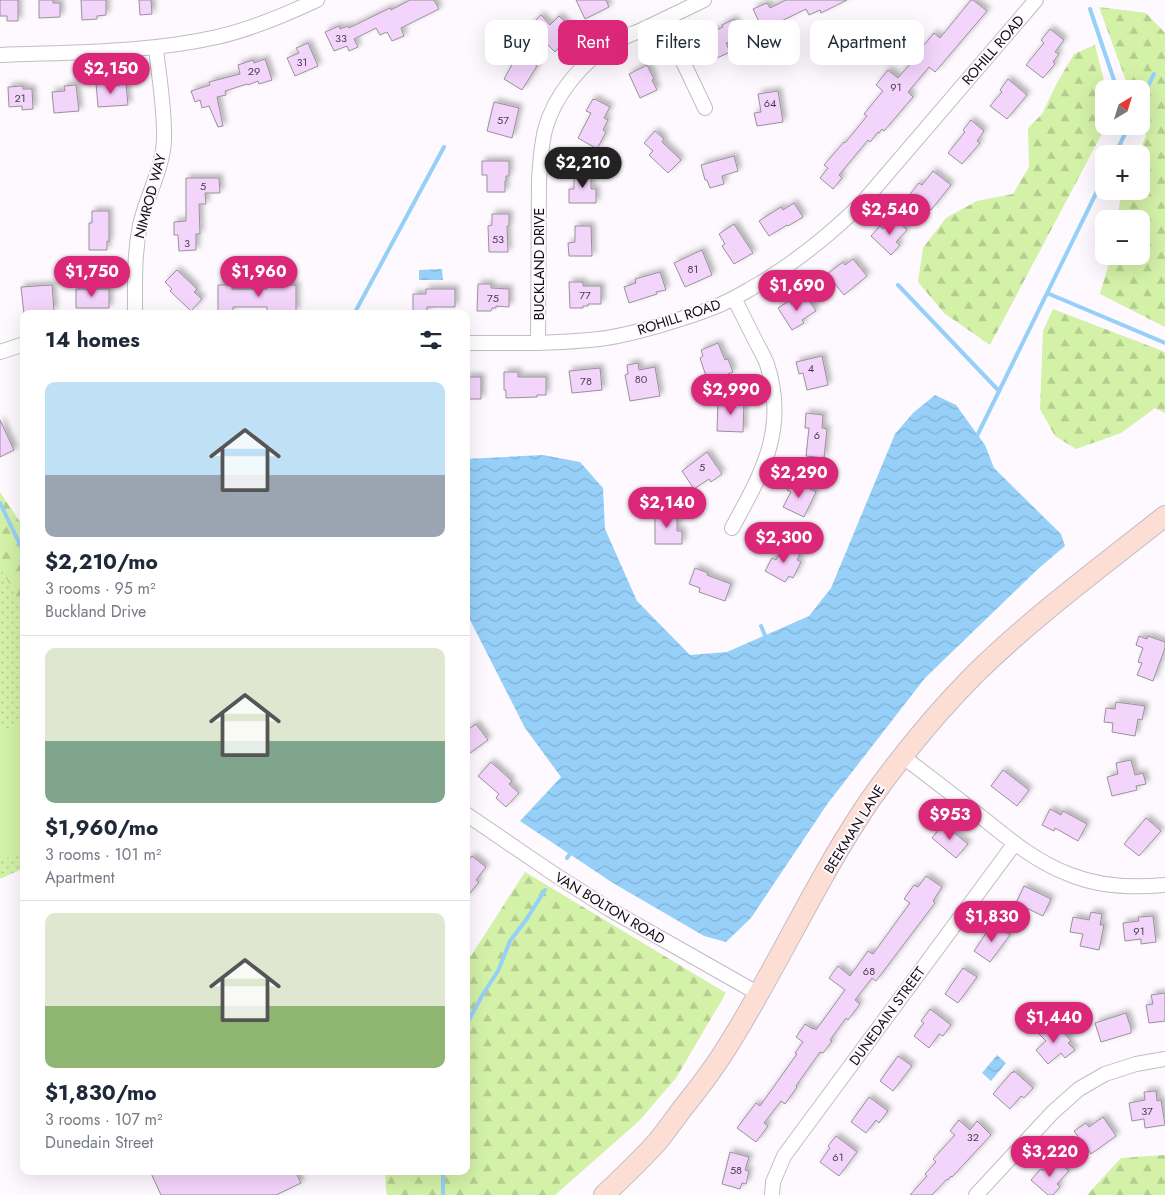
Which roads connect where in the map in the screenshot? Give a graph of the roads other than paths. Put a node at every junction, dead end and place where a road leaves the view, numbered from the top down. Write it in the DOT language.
graph roads {
  1 [pos="317,0"];
  2 [pos="704,0"];
  3 [pos="1035,0"];
  4 [pos="663,20"];
  5 [pos="638,31"];
  6 [pos="156,48"];
  7 [pos="0,55"];
  8 [pos="684,65"];
  9 [pos="705,108"];
  10 [pos="734,298"];
  11 [pos="135,310"];
  12 [pos="470,343"];
  13 [pos="538,343"];
  14 [pos="20,345"];
  15 [pos="0,352"];
  16 [pos="1165,516"];
  17 [pos="732,528"];
  18 [pos="902,756"];
  19 [pos="470,817"];
  20 [pos="1015,843"];
  21 [pos="1165,885"];
  22 [pos="759,994"];
  23 [pos="1165,1059"];
  24 [pos="604,1195"];
  25 [pos="772,1195"];
  26 [pos="976,1195"];
  1 -- 6 [label="street"];
  2 -- 4 [label="street, BUCKLAND DRIVE"];
  3 -- 10 [label="street, ROHILL ROAD"];
  5 -- 13 [label="street, BUCKLAND DRIVE"];
  6 -- 7 [label="street"];
  6 -- 11 [label="street, NIMROD WAY"];
  8 -- 9 [label="street"];
  10 -- 13 [label="street, ROHILL ROAD"];
  10 -- 17 [label="street"];
  12 -- 13 [label="street, ROHILL ROAD"];
  14 -- 15 [label="street"];
  16 -- 18 [label="street, BEEKMAN LANE"];
  18 -- 20 [label="street"];
  18 -- 22 [label="street, BEEKMAN LANE"];
  19 -- 22 [label="street, VAN BOLTON ROAD"];
  20 -- 21 [label="street"];
  20 -- 25 [label="street, DUNEDAIN STREET"];
  22 -- 24 [label="street, BEEKMAN LANE"];
  23 -- 26 [label="street"];
}
